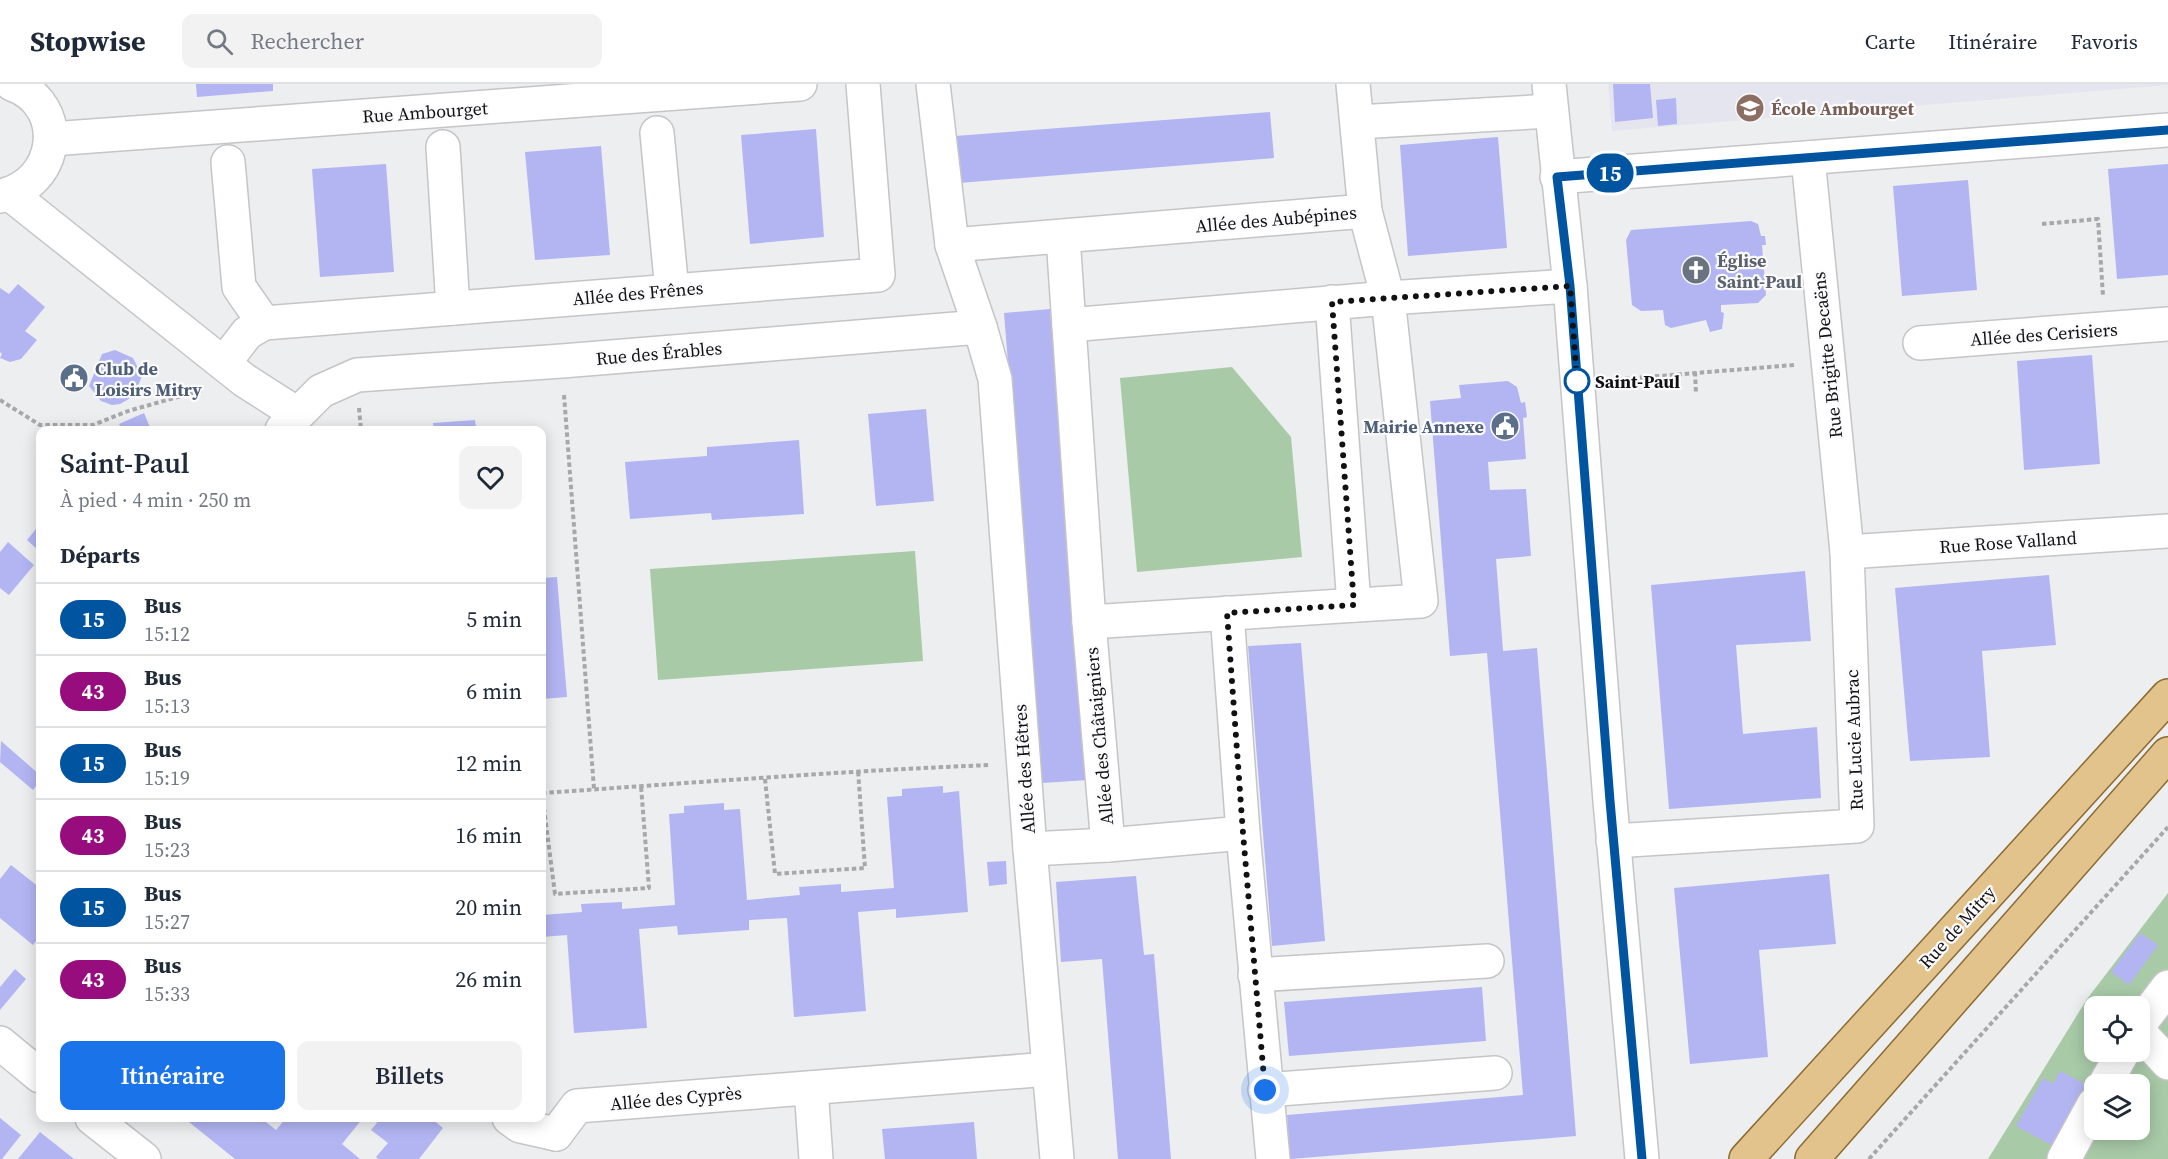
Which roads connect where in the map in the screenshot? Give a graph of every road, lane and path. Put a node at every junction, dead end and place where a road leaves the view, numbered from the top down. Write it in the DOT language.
graph roads {
  1 [pos="800,84"];
  2 [pos="863,84"];
  3 [pos="933,84"];
  4 [pos="1353,84"];
  5 [pos="28,87"];
  6 [pos="1550,97"];
  7 [pos="1357,122"];
  8 [pos="2168,130"];
  9 [pos="657,133"];
  10 [pos="51,140"];
  11 [pos="443,147"];
  12 [pos="1808,158"];
  13 [pos="228,162"];
  14 [pos="1557,177"];
  15 [pos="5,195"];
  16 [pos="1365,211"];
  17 [pos="2042,224"];
  18 [pos="1063,237"];
  19 [pos="952,245"];
  20 [pos="1570,286"];
  21 [pos="672,291"];
  22 [pos="1388,298"];
  23 [pos="1332,302"];
  24 [pos="453,308"];
  25 [pos="264,323"];
  26 [pos="2168,324"];
  27 [pos="1069,326"];
  28 [pos="980,327"];
  29 [pos="2106,329"];
  30 [pos="1920,343"];
  31 [pos="562,361"];
  32 [pos="1827,362"];
  33 [pos="224,363"];
  34 [pos="1695,372"];
  35 [pos="1577,383"];
  36 [pos="1696,393"];
  37 [pos="0,400"];
  38 [pos="289,422"];
  39 [pos="2168,531"];
  40 [pos="1847,552"];
  41 [pos="1354,605"];
  42 [pos="1227,613"];
  43 [pos="1089,622"];
  44 [pos="2168,696"];
  45 [pos="2168,754"];
  46 [pos="1024,763"];
  47 [pos="858,770"];
  48 [pos="765,779"];
  49 [pos="641,786"];
  50 [pos="594,789"];
  51 [pos="546,793"];
  52 [pos="546,824"];
  53 [pos="2168,826"];
  54 [pos="1243,833"];
  55 [pos="1613,841"];
  56 [pos="1108,845"];
  57 [pos="1030,849"];
  58 [pos="1487,961"];
  59 [pos="1255,975"];
  60 [pos="2168,987"];
  61 [pos="2150,1011"];
  62 [pos="0,1043"];
  63 [pos="2150,1044"];
  64 [pos="2168,1063"];
  65 [pos="1049,1069"];
  66 [pos="36,1073"];
  67 [pos="1495,1073"];
  68 [pos="811,1088"];
  69 [pos="1265,1090"];
  70 [pos="97,1122"];
  71 [pos="515,1122"];
  72 [pos="2084,1122"];
  73 [pos="557,1147"];
  74 [pos="144,1159"];
  75 [pos="816,1159"];
  76 [pos="1057,1159"];
  77 [pos="1273,1159"];
  78 [pos="1642,1159"];
  79 [pos="1746,1159"];
  80 [pos="1812,1159"];
  81 [pos="1869,1159"];
  82 [pos="2064,1159"];
  1 -- 10 [label="street, Rue Ambourget"];
  2 -- 21 [label="street, Allée des Frênes"];
  3 -- 19 [label="street"];
  4 -- 7 [label="street"];
  5 -- 10 [label="street"];
  6 -- 7 [label="street"];
  6 -- 14 [label="street"];
  7 -- 16 [label="street"];
  8 -- 12 [label="street"];
  9 -- 21 [label="street"];
  10 -- 15 [label="street"];
  11 -- 24 [label="street"];
  12 -- 14 [label="street"];
  12 -- 32 [label="street, Rue Brigitte Decaëns"];
  13 -- 25 [label="street"];
  14 -- 20 [label="street"];
  15 -- 33 [label="street"];
  16 -- 18 [label="street, Allée des Aubépines"];
  16 -- 22 [label="street, Allée des Aubépines"];
  17 -- 29 [label="path"];
  18 -- 19 [label="street, Allée des Aubépines"];
  18 -- 27 [label="street, Allée des Châtaigniers"];
  19 -- 28 [label="street"];
  20 -- 22 [label="street"];
  20 -- 35 [label="street"];
  21 -- 24 [label="street, Allée des Frênes"];
  22 -- 23 [label="street"];
  22 -- 41 [label="street, Allée des Aubépines"];
  23 -- 27 [label="street"];
  23 -- 41 [label="street"];
  24 -- 25 [label="street, Allée des Frênes"];
  25 -- 33 [label="street"];
  26 -- 29 [label="street, Allée des Cerisiers"];
  27 -- 43 [label="street, Allée des Châtaigniers"];
  28 -- 31 [label="street, Rue des Érables"];
  28 -- 46 [label="street, Allée des Hêtres"];
  29 -- 30 [label="street, Allée des Cerisiers"];
  31 -- 38 [label="street, Rue des Érables"];
  31 -- 50 [label="path"];
  32 -- 34 [label="path"];
  32 -- 40 [label="street, Rue Brigitte Decaëns"];
  33 -- 37 [label="path"];
  33 -- 38 [label="street"];
  34 -- 35 [label="path"];
  34 -- 36 [label="path"];
  35 -- 55 [label="street"];
  39 -- 40 [label="street, Rue Rose Valland"];
  40 -- 55 [label="street, Rue Lucie Aubrac"];
  41 -- 42 [label="street"];
  42 -- 43 [label="street"];
  42 -- 54 [label="street"];
  43 -- 56 [label="street, Allée des Châtaigniers"];
  44 -- 79 [label="main road, Rue de Mitry"];
  45 -- 80 [label="main road"];
  46 -- 47 [label="path"];
  46 -- 57 [label="street, Allée des Hêtres"];
  47 -- 48 [label="path"];
  47 -- 48 [label="path"];
  48 -- 49 [label="path"];
  49 -- 50 [label="path"];
  49 -- 52 [label="path"];
  50 -- 51 [label="path"];
  53 -- 81 [label="path"];
  54 -- 56 [label="street, Allée des Châtaigniers"];
  54 -- 59 [label="street"];
  55 -- 78 [label="street"];
  56 -- 57 [label="street"];
  57 -- 65 [label="street, Allée des Hêtres"];
  58 -- 59 [label="street"];
  59 -- 69 [label="street"];
  60 -- 61 [label="street"];
  62 -- 66 [label="street"];
  63 -- 64 [label="street"];
  65 -- 68 [label="street, Allée des Cyprès"];
  65 -- 76 [label="street, Allée des Hêtres"];
  67 -- 69 [label="street"];
  68 -- 73 [label="street, Allée des Cyprès"];
  68 -- 75 [label="street"];
  69 -- 77 [label="street"];
  70 -- 74 [label="street"];
  71 -- 73 [label="street"];
  72 -- 82 [label="street"];
}
